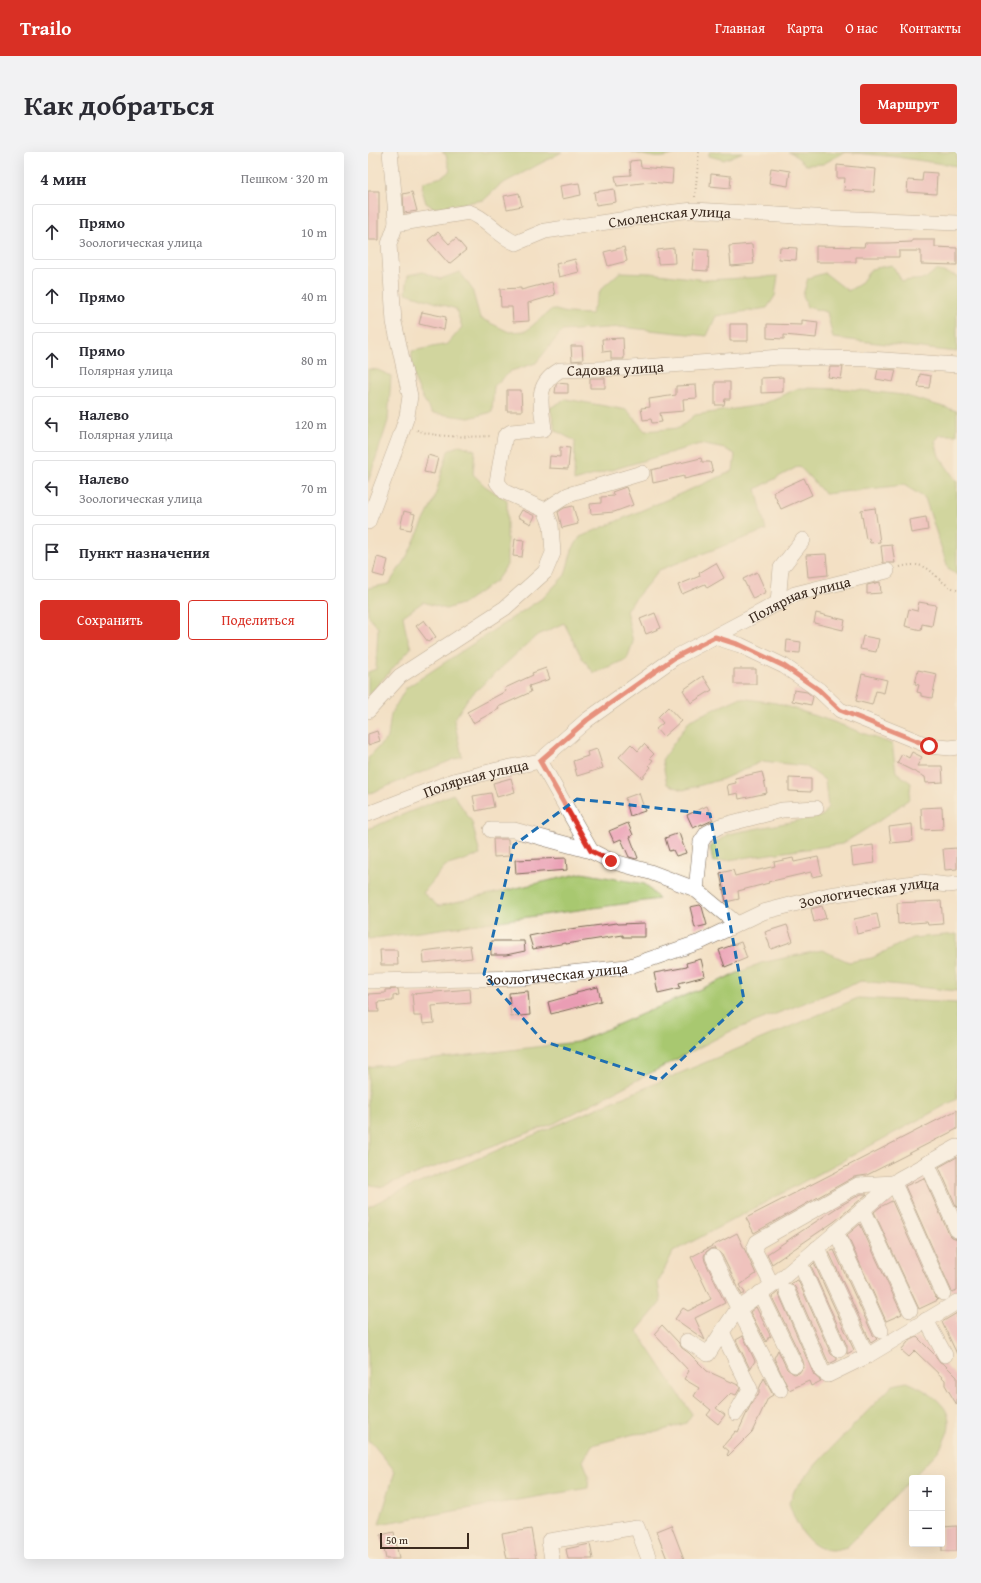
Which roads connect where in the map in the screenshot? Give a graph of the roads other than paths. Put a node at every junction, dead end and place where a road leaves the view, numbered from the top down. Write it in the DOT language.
graph roads {
  1 [pos="390,152"];
  2 [pos="957,223"];
  3 [pos="396,224"];
  4 [pos="957,365"];
  5 [pos="642,473"];
  6 [pos="545,510"];
  7 [pos="368,522"];
  8 [pos="802,540"];
  9 [pos="887,571"];
  10 [pos="778,603"];
  11 [pos="715,637"];
  12 [pos="368,711"];
  13 [pos="957,747"];
  14 [pos="540,761"];
  15 [pos="816,808"];
  16 [pos="368,814"];
  17 [pos="491,830"];
  18 [pos="591,851"];
  19 [pos="957,884"];
  20 [pos="696,890"];
  21 [pos="737,924"];
  22 [pos="368,981"];
  23 [pos="957,1147"];
  24 [pos="927,1163"];
  25 [pos="894,1183"];
  26 [pos="863,1209"];
  27 [pos="957,1230"];
  28 [pos="836,1232"];
  29 [pos="817,1248"];
  30 [pos="713,1257"];
  31 [pos="800,1262"];
  32 [pos="766,1289"];
  33 [pos="787,1291"];
  34 [pos="943,1293"];
  35 [pos="957,1302"];
  36 [pos="737,1310"];
  37 [pos="910,1310"];
  38 [pos="926,1320"];
  39 [pos="881,1331"];
  40 [pos="722,1332"];
  41 [pos="687,1340"];
  42 [pos="839,1350"];
  43 [pos="945,1355"];
  44 [pos="867,1356"];
  45 [pos="795,1366"];
  46 [pos="780,1390"];
  47 [pos="736,1413"];
  48 [pos="552,1559"];
  49 [pos="649,1559"];
  1 -- 3 [label="street"];
  2 -- 3 [label="street, Смоленская улица"];
  3 -- 7 [label="street"];
  4 -- 6 [label="street, Садовая улица"];
  5 -- 6 [label="street"];
  6 -- 12 [label="street"];
  8 -- 10 [label="street"];
  9 -- 10 [label="street, Полярная улица"];
  10 -- 11 [label="street, Полярная улица"];
  11 -- 13 [label="street, Полярная улица"];
  11 -- 14 [label="street, Полярная улица"];
  14 -- 16 [label="street, Полярная улица"];
  14 -- 18 [label="street"];
  15 -- 20 [label="street"];
  17 -- 18 [label="street"];
  18 -- 20 [label="street"];
  19 -- 21 [label="street, Зоологическая улица"];
  20 -- 21 [label="street"];
  21 -- 22 [label="street, Зоологическая улица"];
  23 -- 24 [label="street"];
  24 -- 25 [label="street"];
  24 -- 27 [label="street"];
  25 -- 26 [label="street"];
  25 -- 32 [label="street"];
  25 -- 34 [label="street"];
  26 -- 28 [label="street"];
  26 -- 37 [label="street"];
  28 -- 29 [label="street"];
  28 -- 39 [label="street"];
  29 -- 31 [label="street"];
  29 -- 44 [label="street"];
  30 -- 36 [label="street"];
  31 -- 32 [label="street"];
  31 -- 42 [label="street"];
  32 -- 36 [label="street"];
  32 -- 45 [label="street"];
  33 -- 44 [label="street"];
  35 -- 38 [label="street"];
  36 -- 40 [label="street"];
  36 -- 46 [label="street"];
  38 -- 43 [label="street"];
  38 -- 44 [label="street"];
  40 -- 41 [label="street"];
  40 -- 47 [label="street"];
  48 -- 49 [label="street"];
}
